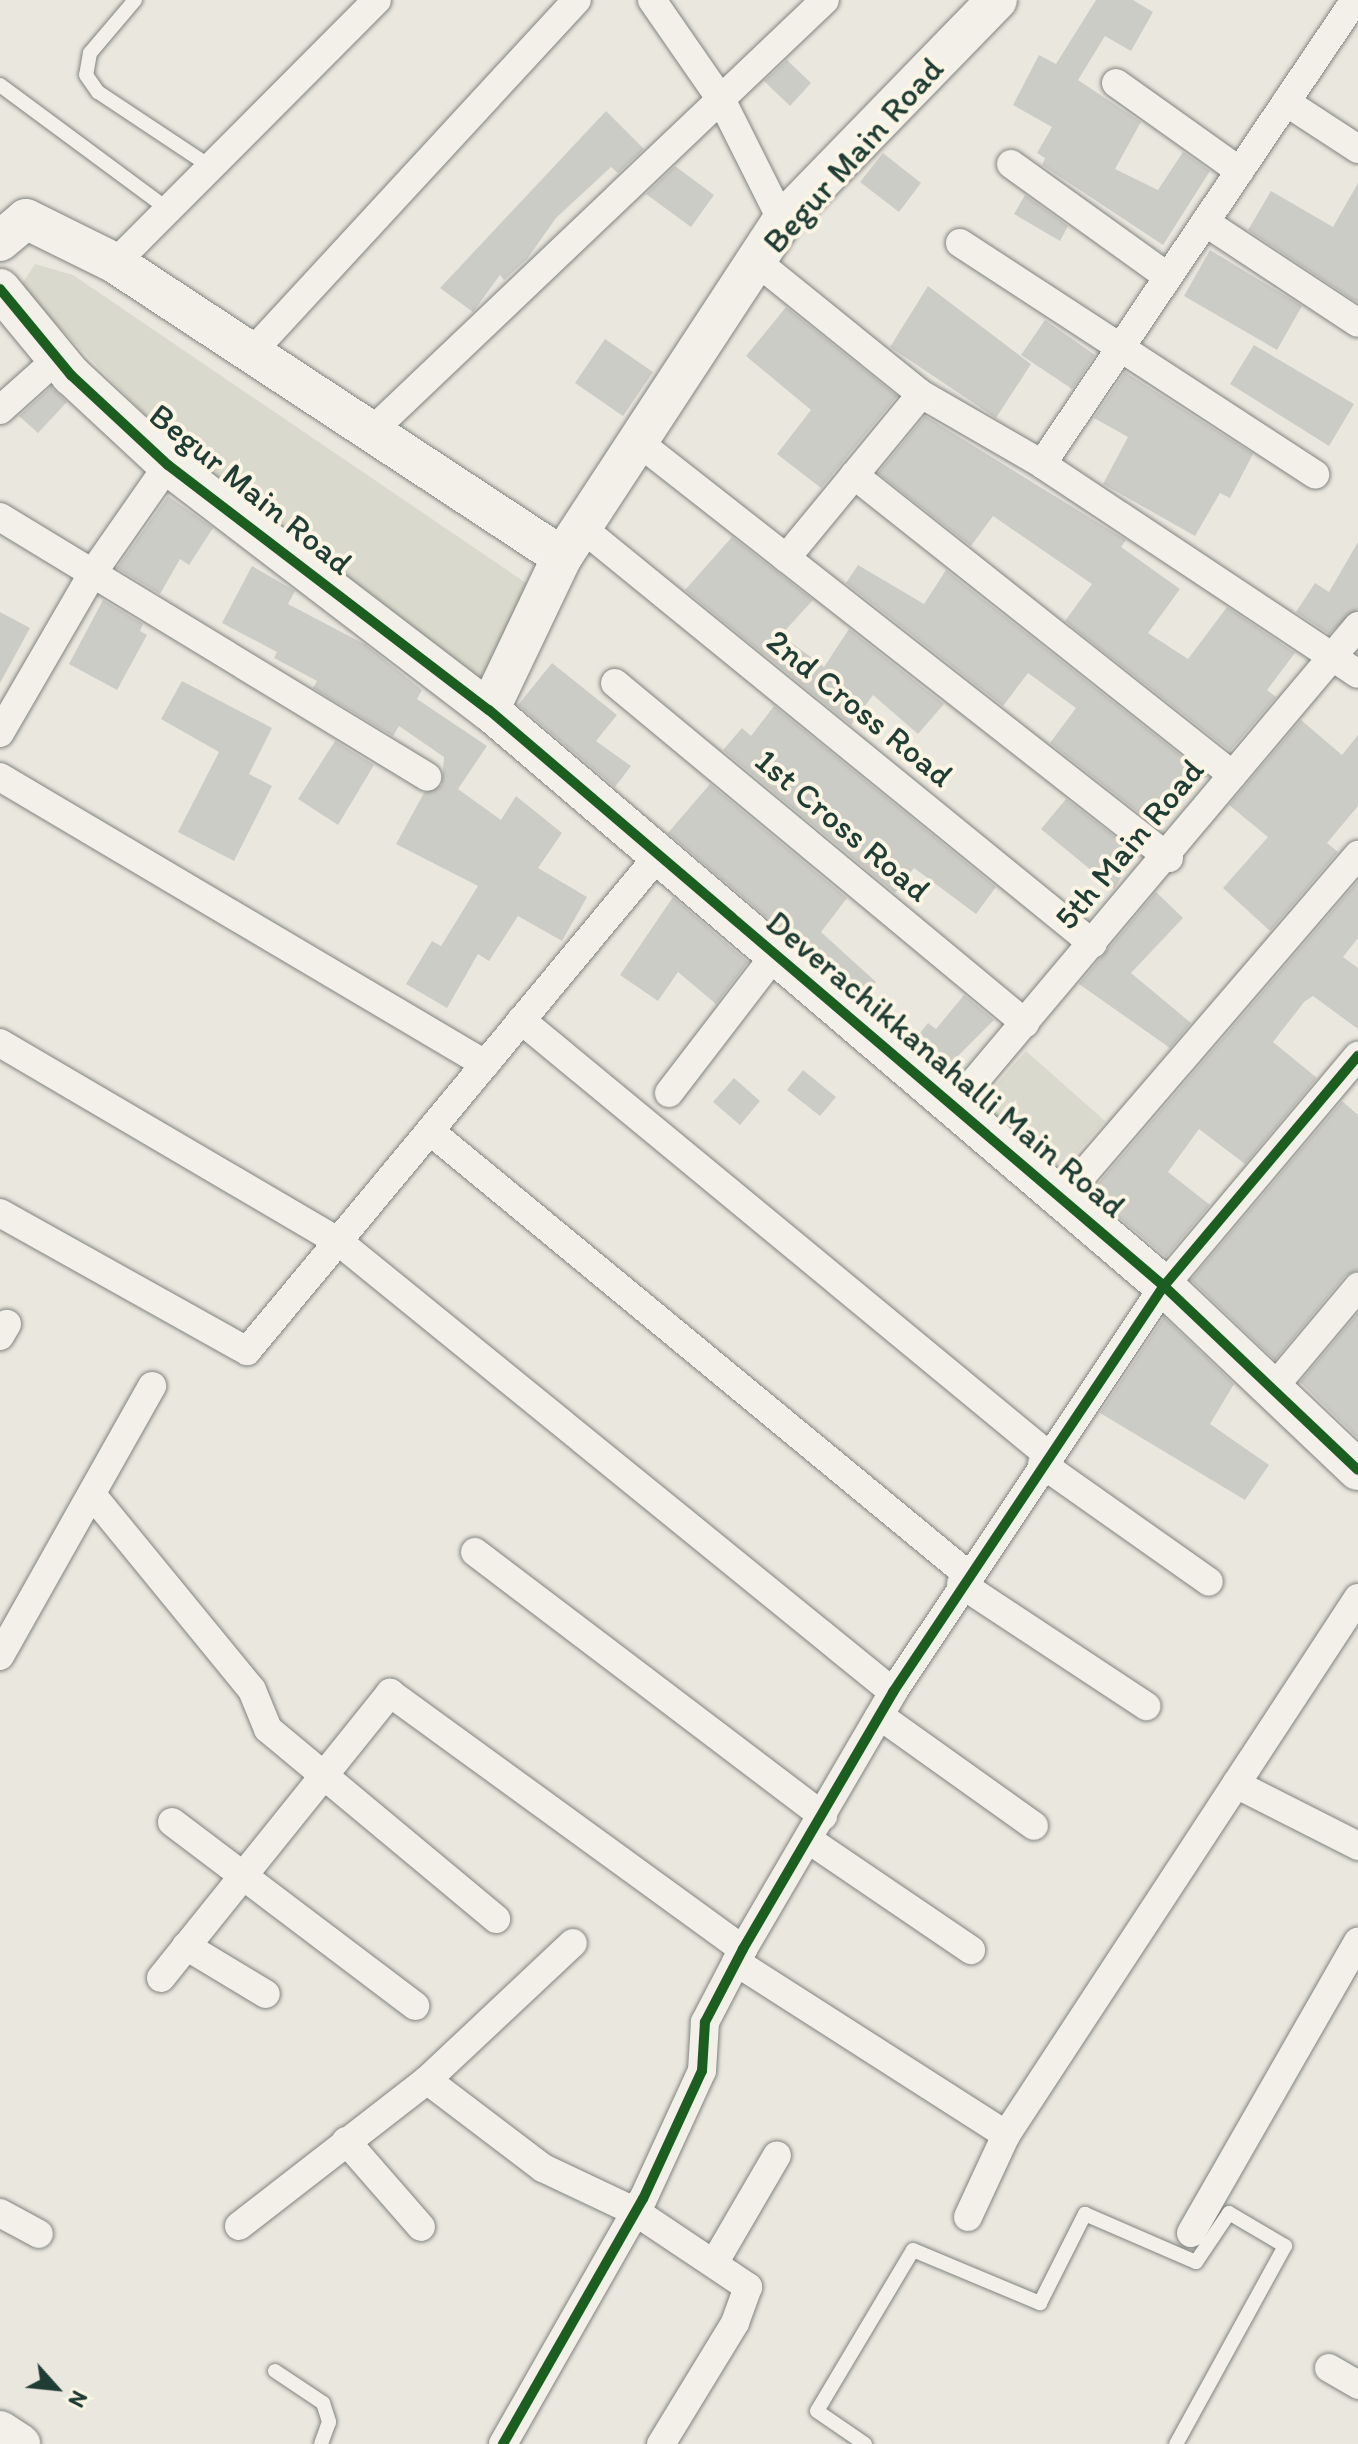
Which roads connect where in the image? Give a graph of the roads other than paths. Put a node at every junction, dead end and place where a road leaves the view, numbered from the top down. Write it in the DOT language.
graph roads {
  1 [pos="135,0"];
  2 [pos="377,0"];
  3 [pos="577,0"];
  4 [pos="652,0"];
  5 [pos="825,0"];
  6 [pos="997,0"];
  7 [pos="1355,0"];
  8 [pos="1116,83"];
  9 [pos="0,85"];
  10 [pos="722,101"];
  11 [pos="1286,102"];
  12 [pos="1358,149"];
  13 [pos="1011,164"];
  14 [pos="214,170"];
  15 [pos="1240,171"];
  16 [pos="170,212"];
  17 [pos="782,221"];
  18 [pos="1205,222"];
  19 [pos="0,239"];
  20 [pos="960,243"];
  21 [pos="756,261"];
  22 [pos="115,263"];
  23 [pos="1168,277"];
  24 [pos="0,289"];
  25 [pos="1358,323"];
  26 [pos="1118,351"];
  27 [pos="252,352"];
  28 [pos="57,359"];
  29 [pos="921,394"];
  30 [pos="0,410"];
  31 [pos="372,431"];
  32 [pos="637,441"];
  33 [pos="1042,464"];
  34 [pos="168,465"];
  35 [pos="1315,474"];
  36 [pos="854,475"];
  37 [pos="0,517"];
  38 [pos="572,542"];
  39 [pos="786,558"];
  40 [pos="94,571"];
  41 [pos="1358,626"];
  42 [pos="1335,654"];
  43 [pos="1358,674"];
  44 [pos="615,683"];
  45 [pos="489,710"];
  46 [pos="0,733"];
  47 [pos="1233,775"];
  48 [pos="0,777"];
  49 [pos="427,777"];
  50 [pos="1358,855"];
  51 [pos="658,856"];
  52 [pos="1169,858"];
  53 [pos="1093,944"];
  54 [pos="775,955"];
  55 [pos="521,1020"];
  56 [pos="1025,1023"];
  57 [pos="0,1043"];
  58 [pos="1358,1056"];
  59 [pos="485,1064"];
  60 [pos="669,1093"];
  61 [pos="953,1107"];
  62 [pos="430,1131"];
  63 [pos="1062,1199"];
  64 [pos="0,1213"];
  65 [pos="338,1241"];
  66 [pos="1164,1286"];
  67 [pos="1358,1287"];
  68 [pos="152,1386"];
  69 [pos="1274,1387"];
  70 [pos="1045,1459"];
  71 [pos="1358,1470"];
  72 [pos="94,1497"];
  73 [pos="475,1552"];
  74 [pos="964,1579"];
  75 [pos="1209,1582"];
  76 [pos="1358,1598"];
  77 [pos="0,1656"];
  78 [pos="887,1704"];
  79 [pos="1146,1706"];
  80 [pos="319,1778"];
  81 [pos="1236,1784"];
  82 [pos="172,1822"];
  83 [pos="1034,1826"];
  84 [pos="816,1828"];
  85 [pos="1358,1846"];
  86 [pos="245,1871"];
  87 [pos="496,1919"];
  88 [pos="1358,1941"];
  89 [pos="573,1943"];
  90 [pos="186,1946"];
  91 [pos="971,1950"];
  92 [pos="739,1955"];
  93 [pos="161,1978"];
  94 [pos="266,1994"];
  95 [pos="415,2006"];
  96 [pos="427,2080"];
  97 [pos="1006,2135"];
  98 [pos="346,2141"];
  99 [pos="777,2155"];
  100 [pos="636,2212"];
  101 [pos="0,2213"];
  102 [pos="968,2217"];
  103 [pos="239,2226"];
  104 [pos="421,2227"];
  105 [pos="1191,2233"];
  106 [pos="39,2234"];
  107 [pos="716,2260"];
  108 [pos="1329,2368"];
  109 [pos="275,2371"];
  110 [pos="1358,2385"];
  111 [pos="0,2431"];
  112 [pos="20,2444"];
  113 [pos="321,2444"];
  114 [pos="503,2444"];
  115 [pos="661,2444"];
  116 [pos="865,2444"];
  117 [pos="1176,2444"];
  1 -- 14 [label="lane"];
  2 -- 14 [label="street"];
  3 -- 27 [label="street"];
  4 -- 10 [label="street"];
  5 -- 10 [label="street"];
  6 -- 17 [label="street, Begur Main Road"];
  7 -- 11 [label="street"];
  8 -- 15 [label="street"];
  9 -- 16 [label="lane"];
  10 -- 17 [label="street"];
  10 -- 31 [label="street"];
  11 -- 12 [label="street"];
  11 -- 15 [label="street"];
  13 -- 23 [label="street"];
  14 -- 16 [label="street"];
  15 -- 18 [label="street"];
  16 -- 22 [label="street"];
  17 -- 21 [label="street, Begur Main Road"];
  18 -- 23 [label="street"];
  18 -- 25 [label="street"];
  19 -- 22 [label="street"];
  20 -- 26 [label="street"];
  21 -- 29 [label="street"];
  21 -- 32 [label="street, Begur Main Road"];
  22 -- 27 [label="street"];
  23 -- 26 [label="street"];
  24 -- 28 [label="street, Begur Main Road"];
  26 -- 33 [label="street"];
  26 -- 35 [label="street"];
  27 -- 31 [label="street"];
  28 -- 30 [label="street"];
  28 -- 34 [label="street, Begur Main Road"];
  29 -- 33 [label="street"];
  29 -- 36 [label="street"];
  31 -- 38 [label="street"];
  32 -- 38 [label="street, Begur Main Road"];
  32 -- 39 [label="street"];
  33 -- 42 [label="street"];
  34 -- 40 [label="street"];
  34 -- 45 [label="street, Begur Main Road"];
  36 -- 39 [label="street"];
  36 -- 47 [label="street"];
  37 -- 40 [label="street"];
  38 -- 45 [label="street, Begur Main Road"];
  38 -- 53 [label="street, 2nd Cross Road"];
  39 -- 52 [label="street"];
  40 -- 46 [label="street"];
  40 -- 49 [label="street"];
  41 -- 42 [label="street, 5th Main Road"];
  42 -- 43 [label="street"];
  42 -- 47 [label="street, 5th Main Road"];
  44 -- 56 [label="street, 1st Cross Road"];
  45 -- 51 [label="street, Deverachikkanahalli Main Road"];
  47 -- 52 [label="street, 5th Main Road"];
  48 -- 59 [label="street"];
  50 -- 63 [label="street"];
  51 -- 54 [label="street, Deverachikkanahalli Main Road"];
  51 -- 55 [label="street"];
  52 -- 53 [label="street, 5th Main Road"];
  53 -- 56 [label="street, 5th Main Road"];
  54 -- 60 [label="street"];
  54 -- 61 [label="street, Deverachikkanahalli Main Road"];
  55 -- 59 [label="street"];
  55 -- 70 [label="street"];
  56 -- 61 [label="street, 5th Main Road"];
  57 -- 65 [label="street"];
  58 -- 66 [label="street"];
  59 -- 62 [label="street"];
  61 -- 63 [label="street, Deverachikkanahalli Main Road"];
  62 -- 65 [label="street"];
  62 -- 74 [label="street"];
  63 -- 66 [label="street, Deverachikkanahalli Main Road"];
  64 -- 65 [label="street"];
  65 -- 78 [label="street"];
  66 -- 69 [label="street, Deverachikkanahalli Main Road"];
  66 -- 70 [label="street"];
  67 -- 69 [label="street"];
  68 -- 72 [label="street"];
  69 -- 71 [label="street, Deverachikkanahalli Main Road"];
  70 -- 74 [label="street"];
  70 -- 75 [label="street"];
  72 -- 77 [label="street"];
  72 -- 80 [label="street"];
  73 -- 84 [label="street"];
  74 -- 78 [label="street"];
  74 -- 79 [label="street"];
  76 -- 81 [label="street"];
  78 -- 83 [label="street"];
  78 -- 84 [label="street"];
  80 -- 86 [label="street"];
  80 -- 87 [label="street"];
  80 -- 92 [label="street"];
  81 -- 85 [label="street"];
  81 -- 97 [label="street"];
  82 -- 86 [label="street"];
  84 -- 91 [label="street"];
  84 -- 92 [label="street"];
  86 -- 90 [label="street"];
  86 -- 95 [label="street"];
  88 -- 105 [label="street"];
  89 -- 96 [label="street"];
  90 -- 93 [label="street"];
  90 -- 94 [label="street"];
  92 -- 97 [label="street"];
  92 -- 100 [label="street"];
  96 -- 98 [label="street"];
  96 -- 100 [label="street"];
  97 -- 102 [label="street"];
  98 -- 103 [label="street"];
  98 -- 104 [label="street"];
  99 -- 107 [label="street"];
  100 -- 107 [label="street"];
  100 -- 114 [label="street"];
  101 -- 106 [label="street"];
  107 -- 115 [label="street"];
  108 -- 110 [label="street"];
  109 -- 113 [label="lane"];
  111 -- 112 [label="street"];
  116 -- 117 [label="lane"];
}
